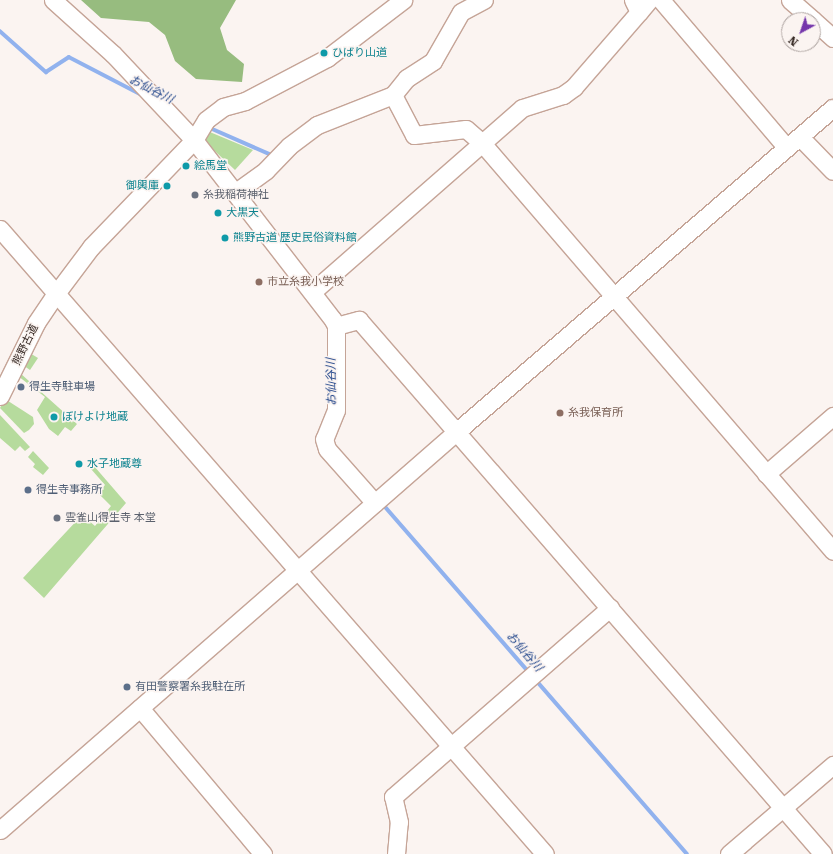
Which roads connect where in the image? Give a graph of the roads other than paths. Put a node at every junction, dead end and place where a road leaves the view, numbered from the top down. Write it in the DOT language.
graph roads {
  1 [pos="53,0"];
  2 [pos="403,0"];
  3 [pos="484,0"];
  4 [pos="661,0"];
  5 [pos="790,0"];
  6 [pos="640,4"];
  7 [pos="804,12"];
  8 [pos="821,27"];
  9 [pos="833,38"];
  10 [pos="393,95"];
  11 [pos="833,108"];
  12 [pos="800,137"];
  13 [pos="194,140"];
  14 [pos="482,143"];
  15 [pos="787,148"];
  16 [pos="833,171"];
  17 [pos="236,192"];
  18 [pos="0,229"];
  19 [pos="312,292"];
  20 [pos="55,295"];
  21 [pos="613,298"];
  22 [pos="336,326"];
  23 [pos="0,396"];
  24 [pos="833,416"];
  25 [pos="456,432"];
  26 [pos="766,474"];
  27 [pos="374,503"];
  28 [pos="833,551"];
  29 [pos="298,571"];
  30 [pos="610,608"];
  31 [pos="140,708"];
  32 [pos="451,746"];
  33 [pos="833,765"];
  34 [pos="782,808"];
  35 [pos="0,830"];
  36 [pos="263,854"];
  37 [pos="396,854"];
  38 [pos="546,854"];
  39 [pos="729,854"];
  40 [pos="823,854"];
  1 -- 13 [label="street"];
  2 -- 13 [label="street, 熊野古道"];
  3 -- 10 [label="street"];
  4 -- 15 [label="street"];
  5 -- 7 [label="street"];
  6 -- 14 [label="street"];
  8 -- 9 [label="street"];
  10 -- 14 [label="street"];
  10 -- 17 [label="street"];
  11 -- 12 [label="street"];
  12 -- 15 [label="street"];
  12 -- 16 [label="street"];
  13 -- 17 [label="street"];
  13 -- 20 [label="street, 熊野古道"];
  14 -- 19 [label="street"];
  14 -- 21 [label="street"];
  15 -- 21 [label="street"];
  17 -- 19 [label="street"];
  18 -- 20 [label="street"];
  19 -- 22 [label="street"];
  20 -- 23 [label="street, 熊野古道"];
  20 -- 29 [label="street"];
  21 -- 25 [label="street"];
  21 -- 26 [label="street"];
  22 -- 25 [label="street"];
  22 -- 27 [label="street"];
  24 -- 26 [label="street"];
  25 -- 27 [label="street"];
  25 -- 30 [label="street"];
  26 -- 28 [label="street"];
  27 -- 29 [label="street"];
  29 -- 31 [label="street"];
  29 -- 32 [label="street"];
  30 -- 32 [label="street"];
  30 -- 34 [label="street"];
  31 -- 35 [label="street"];
  31 -- 36 [label="street"];
  32 -- 37 [label="street"];
  32 -- 38 [label="street"];
  33 -- 34 [label="street"];
  34 -- 39 [label="street"];
  34 -- 40 [label="street"];
}
